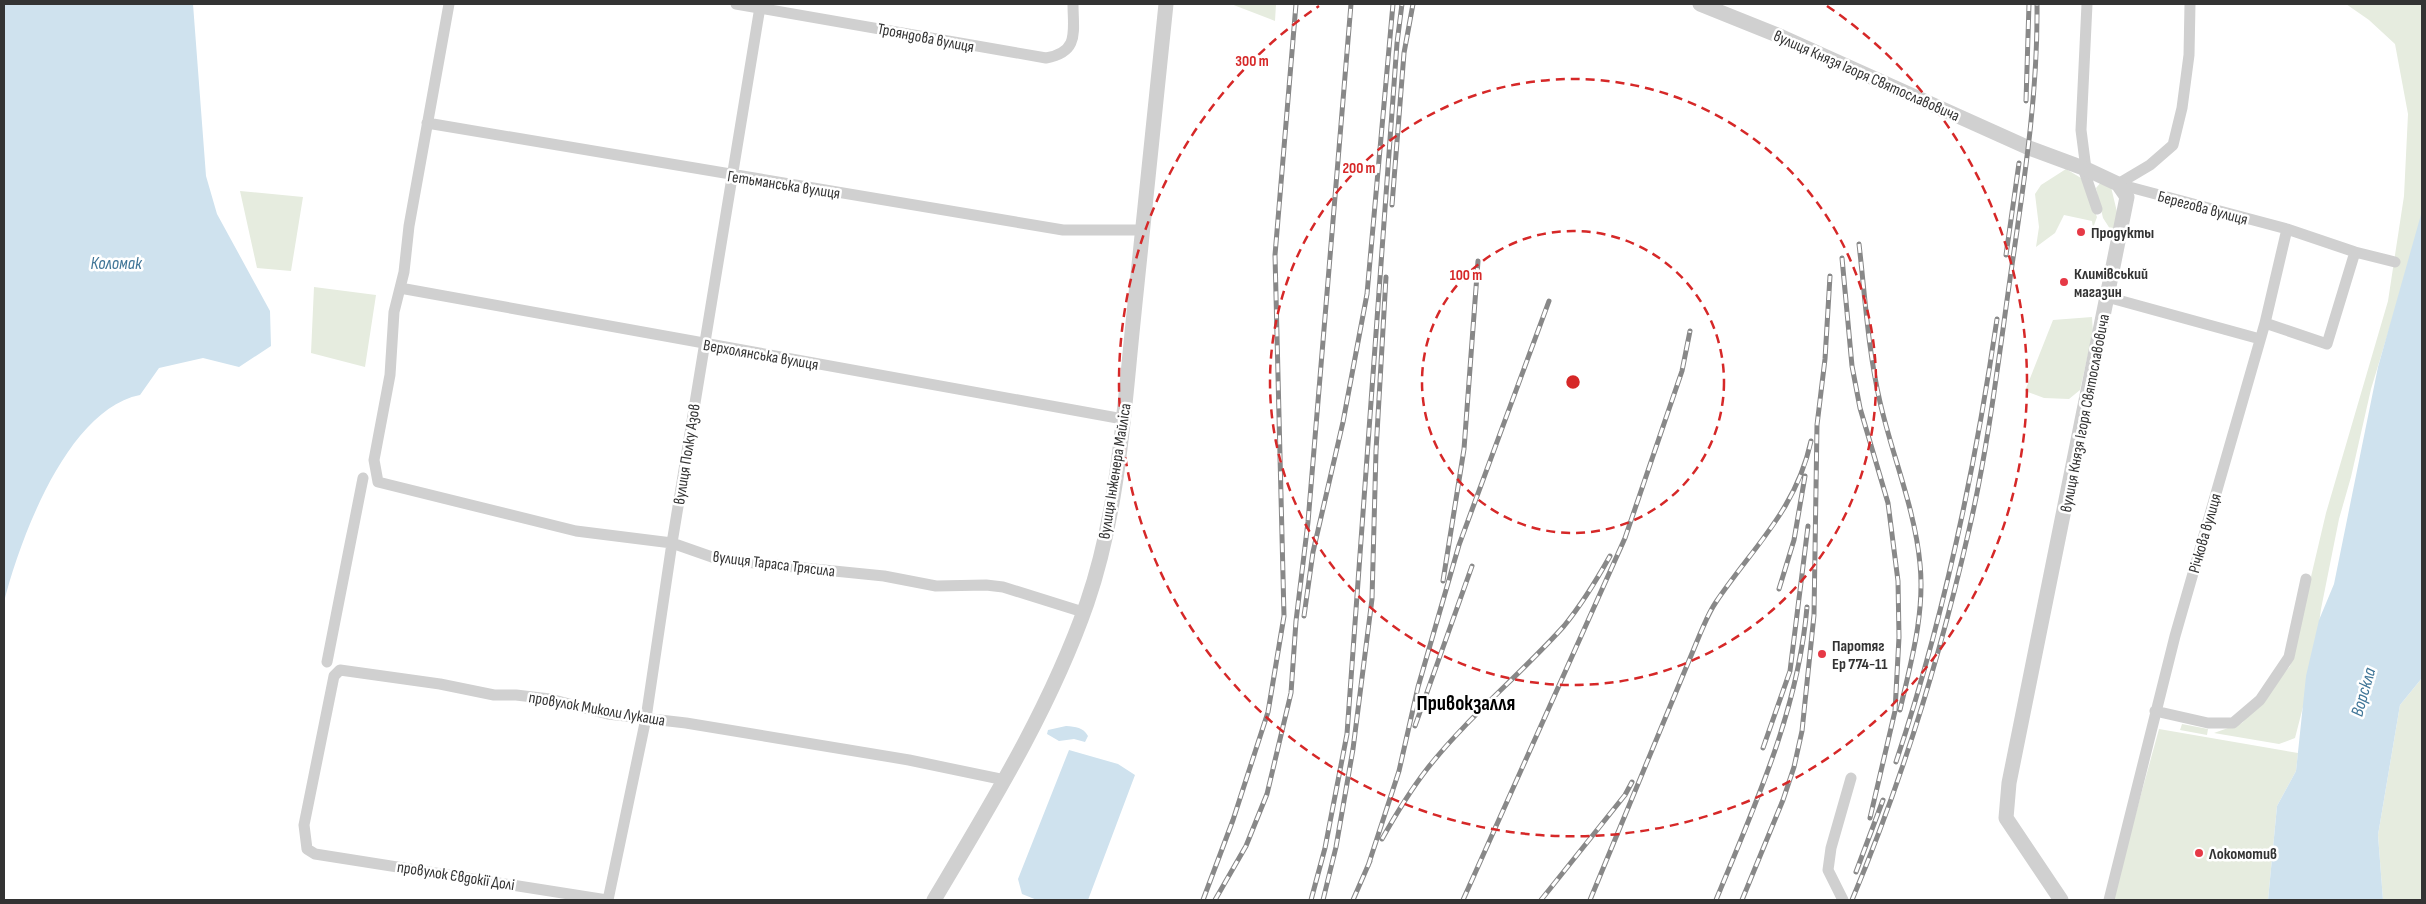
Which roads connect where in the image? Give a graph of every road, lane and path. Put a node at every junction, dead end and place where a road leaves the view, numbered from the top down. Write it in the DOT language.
graph roads {
  1 [pos="449,4"];
  2 [pos="736,4"];
  3 [pos="1073,4"];
  4 [pos="1166,4"];
  5 [pos="2087,4"];
  6 [pos="2190,4"];
  7 [pos="1707,5"];
  8 [pos="760,8"];
  9 [pos="427,124"];
  10 [pos="2085,168"];
  11 [pos="734,175"];
  12 [pos="2118,184"];
  13 [pos="2097,209"];
  14 [pos="2287,229"];
  15 [pos="1142,230"];
  16 [pos="2355,252"];
  17 [pos="2395,262"];
  18 [pos="400,288"];
  19 [pos="2107,298"];
  20 [pos="2265,323"];
  21 [pos="2260,339"];
  22 [pos="704,344"];
  23 [pos="1123,418"];
  24 [pos="363,478"];
  25 [pos="672,543"];
  26 [pos="2306,579"];
  27 [pos="1084,612"];
  28 [pos="327,662"];
  29 [pos="2155,712"];
  30 [pos="646,718"];
  31 [pos="1851,778"];
  32 [pos="1005,780"];
  33 [pos="307,849"];
  34 [pos="607,900"];
  35 [pos="934,900"];
  36 [pos="1843,900"];
  37 [pos="2061,900"];
  38 [pos="2109,900"];
  1 -- 9 [label="street"];
  2 -- 8 [label="street, Трояндова вулиця"];
  3 -- 8 [label="street, Трояндова вулиця"];
  4 -- 15 [label="street, вулиця Інженера Майліса"];
  5 -- 10 [label="street"];
  6 -- 12 [label="street"];
  7 -- 10 [label="street, вулиця Князя Ігоря Святославовича"];
  8 -- 11 [label="street, вулиця Полку Азов"];
  9 -- 11 [label="street, Гетьманська вулиця"];
  9 -- 18 [label="street"];
  10 -- 12 [label="street, вулиця Князя Ігоря Святославовича"];
  10 -- 13 [label="street"];
  11 -- 15 [label="street, Гетьманська вулиця"];
  11 -- 22 [label="street, вулиця Полку Азов"];
  12 -- 14 [label="street, Берегова вулиця"];
  12 -- 19 [label="street, вулиця Князя Ігоря Святославовича"];
  14 -- 16 [label="street, Берегова вулиця"];
  14 -- 20 [label="street"];
  15 -- 23 [label="street, вулиця Інженера Майліса"];
  16 -- 17 [label="street, Берегова вулиця"];
  16 -- 20 [label="street"];
  18 -- 22 [label="street, Верхолянська вулиця"];
  18 -- 25 [label="street, вулиця Тараса Трясила"];
  19 -- 21 [label="street"];
  19 -- 37 [label="street, вулиця Князя Ігоря Святославовича"];
  20 -- 21 [label="street, Річкова вулиця"];
  21 -- 29 [label="street, Річкова вулиця"];
  22 -- 23 [label="street, Верхолянська вулиця"];
  22 -- 25 [label="street, вулиця Полку Азов"];
  23 -- 27 [label="street, вулиця Інженера Майліса"];
  24 -- 28 [label="street"];
  25 -- 27 [label="street, вулиця Тараса Трясила"];
  25 -- 30 [label="street, вулиця Полку Азов"];
  26 -- 29 [label="street"];
  27 -- 32 [label="street, вулиця Інженера Майліса"];
  29 -- 38 [label="street, Річкова вулиця"];
  30 -- 32 [label="street, провулок Миколи Лукаша"];
  30 -- 33 [label="street, провулок Миколи Лукаша"];
  30 -- 34 [label="street, вулиця Полку Азов"];
  31 -- 36 [label="street"];
  32 -- 35 [label="street, вулиця Інженера Майліса"];
  33 -- 34 [label="street, провулок Євдокії Долі"];
}
